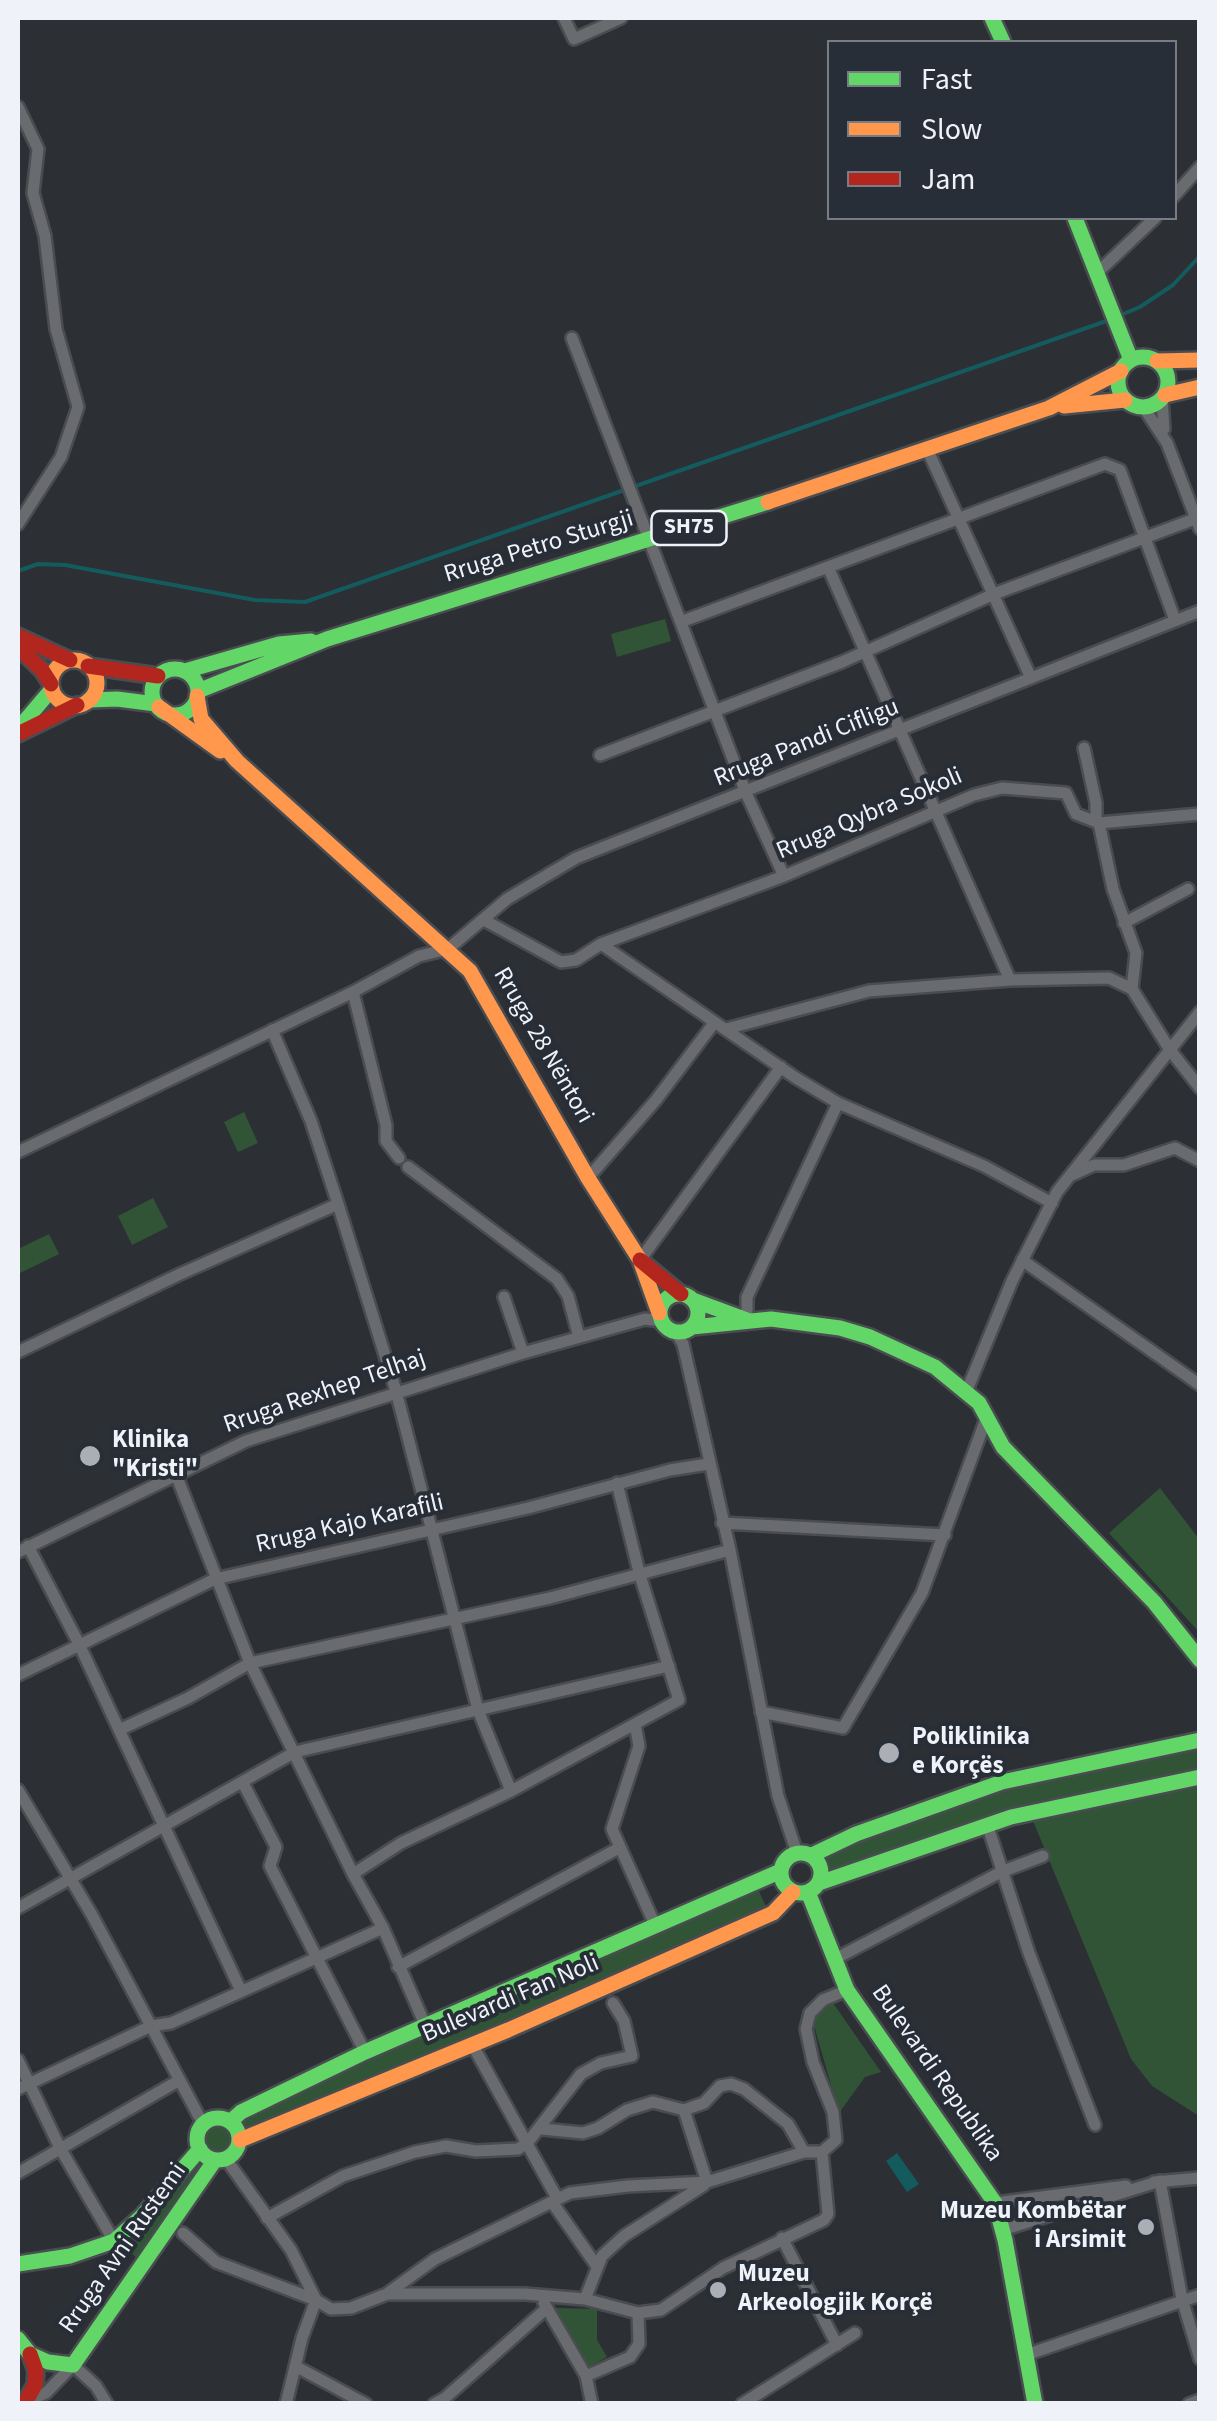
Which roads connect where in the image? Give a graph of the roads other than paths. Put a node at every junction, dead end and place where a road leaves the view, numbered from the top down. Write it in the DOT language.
graph roads {
  1 [pos="564,18"];
  2 [pos="620,18"];
  3 [pos="18,107"];
  4 [pos="1200,167"];
  5 [pos="1177,193"];
  6 [pos="1076,220"];
  7 [pos="1153,220"];
  8 [pos="1098,272"];
  9 [pos="572,338"];
  10 [pos="1126,359"];
  11 [pos="1200,360"];
  12 [pos="1157,361"];
  13 [pos="1200,387"];
  14 [pos="1164,397"];
  15 [pos="1125,400"];
  16 [pos="1049,408"];
  17 [pos="1144,408"];
  18 [pos="1167,443"];
  19 [pos="928,451"];
  20 [pos="960,518"];
  21 [pos="1198,522"];
  22 [pos="18,524"];
  23 [pos="1144,538"];
  24 [pos="652,540"];
  25 [pos="828,567"];
  26 [pos="994,594"];
  27 [pos="1200,611"];
  28 [pos="1175,620"];
  29 [pos="682,621"];
  30 [pos="18,636"];
  31 [pos="327,639"];
  32 [pos="18,647"];
  33 [pos="868,651"];
  34 [pos="70,660"];
  35 [pos="88,666"];
  36 [pos="186,671"];
  37 [pos="158,676"];
  38 [pos="1031,678"];
  39 [pos="51,687"];
  40 [pos="198,693"];
  41 [pos="83,703"];
  42 [pos="158,706"];
  43 [pos="716,712"];
  44 [pos="18,731"];
  45 [pos="902,731"];
  46 [pos="1084,748"];
  47 [pos="600,755"];
  48 [pos="237,761"];
  49 [pos="746,793"];
  50 [pos="936,809"];
  51 [pos="1200,814"];
  52 [pos="1098,822"];
  53 [pos="784,876"];
  54 [pos="1188,889"];
  55 [pos="484,920"];
  56 [pos="1124,923"];
  57 [pos="601,944"];
  58 [pos="448,949"];
  59 [pos="1010,980"];
  60 [pos="1132,988"];
  61 [pos="353,992"];
  62 [pos="1200,1012"];
  63 [pos="714,1023"];
  64 [pos="726,1029"];
  65 [pos="272,1030"];
  66 [pos="1170,1050"];
  67 [pos="781,1067"];
  68 [pos="1195,1073"];
  69 [pos="1200,1088"];
  70 [pos="838,1103"];
  71 [pos="18,1152"];
  72 [pos="1200,1161"];
  73 [pos="1070,1175"];
  74 [pos="588,1178"];
  75 [pos="1052,1203"];
  76 [pos="338,1204"];
  77 [pos="640,1260"];
  78 [pos="1022,1260"];
  79 [pos="504,1297"];
  80 [pos="687,1297"];
  81 [pos="660,1317"];
  82 [pos="747,1320"];
  83 [pos="684,1330"];
  84 [pos="580,1337"];
  85 [pos="18,1352"];
  86 [pos="524,1353"];
  87 [pos="1200,1385"];
  88 [pos="967,1390"];
  89 [pos="396,1391"];
  90 [pos="986,1419"];
  91 [pos="708,1464"];
  92 [pos="175,1472"];
  93 [pos="616,1483"];
  94 [pos="722,1524"];
  95 [pos="432,1528"];
  96 [pos="945,1535"];
  97 [pos="23,1549"];
  98 [pos="730,1550"];
  99 [pos="639,1572"];
  100 [pos="216,1579"];
  101 [pos="453,1617"];
  102 [pos="79,1644"];
  103 [pos="1200,1660"];
  104 [pos="250,1663"];
  105 [pos="669,1666"];
  106 [pos="18,1675"];
  107 [pos="478,1710"];
  108 [pos="761,1712"];
  109 [pos="635,1724"];
  110 [pos="119,1730"];
  111 [pos="1200,1740"];
  112 [pos="295,1752"];
  113 [pos="1200,1777"];
  114 [pos="243,1783"];
  115 [pos="18,1790"];
  116 [pos="511,1791"];
  117 [pos="988,1824"];
  118 [pos="164,1827"];
  119 [pos="619,1848"];
  120 [pos="805,1854"];
  121 [pos="1042,1856"];
  122 [pos="781,1871"];
  123 [pos="1002,1872"];
  124 [pos="353,1874"];
  125 [pos="72,1879"];
  126 [pos="807,1889"];
  127 [pos="18,1908"];
  128 [pos="656,1927"];
  129 [pos="383,1928"];
  130 [pos="319,1958"];
  131 [pos="834,1960"];
  132 [pos="398,1967"];
  133 [pos="848,1990"];
  134 [pos="241,1991"];
  135 [pos="613,2002"];
  136 [pos="152,2026"];
  137 [pos="426,2027"];
  138 [pos="472,2044"];
  139 [pos="365,2052"];
  140 [pos="18,2060"];
  141 [pos="178,2082"];
  142 [pos="23,2086"];
  143 [pos="684,2110"];
  144 [pos="230,2121"];
  145 [pos="202,2124"];
  146 [pos="1095,2125"];
  147 [pos="542,2129"];
  148 [pos="240,2140"];
  149 [pos="528,2142"];
  150 [pos="60,2148"];
  151 [pos="200,2149"];
  152 [pos="804,2152"];
  153 [pos="822,2152"];
  154 [pos="221,2159"];
  155 [pos="18,2172"];
  156 [pos="1200,2178"];
  157 [pos="707,2182"];
  158 [pos="1160,2182"];
  159 [pos="554,2200"];
  160 [pos="995,2203"];
  161 [pos="267,2218"];
  162 [pos="1002,2230"];
  163 [pos="183,2233"];
  164 [pos="782,2238"];
  165 [pos="114,2241"];
  166 [pos="18,2253"];
  167 [pos="52,2258"];
  168 [pos="18,2264"];
  169 [pos="596,2265"];
  170 [pos="387,2294"];
  171 [pos="1200,2294"];
  172 [pos="539,2296"];
  173 [pos="585,2299"];
  174 [pos="316,2300"];
  175 [pos="1182,2300"];
  176 [pos="546,2308"];
  177 [pos="638,2313"];
  178 [pos="855,2334"];
  179 [pos="18,2339"];
  180 [pos="837,2346"];
  181 [pos="30,2354"];
  182 [pos="1026,2355"];
  183 [pos="1200,2359"];
  184 [pos="73,2365"];
  185 [pos="295,2366"];
  186 [pos="586,2376"];
  187 [pos="1200,2400"];
  188 [pos="24,2402"];
  189 [pos="359,2402"];
  190 [pos="108,2404"];
  191 [pos="286,2404"];
  192 [pos="434,2404"];
  193 [pos="592,2404"];
  194 [pos="742,2404"];
  195 [pos="1035,2404"];
  196 [pos="1190,2404"];
  1 -- 2 [label="street"];
  3 -- 22 [label="street"];
  4 -- 5 [label="street"];
  6 -- 8 [label="main road"];
  7 -- 8 [label="street"];
  8 -- 10 [label="main road"];
  9 -- 24 [label="street"];
  10 -- 12 [label="main road"];
  10 -- 15 [label="main road"];
  10 -- 16 [label="main road, Rruga Petro Sturgji"];
  11 -- 12 [label="main road"];
  12 -- 14 [label="main road"];
  13 -- 14 [label="main road"];
  14 -- 17 [label="main road"];
  14 -- 18 [label="street"];
  15 -- 16 [label="main road, Rruga Petro Sturgji"];
  15 -- 17 [label="main road"];
  16 -- 19 [label="main road, Rruga Petro Sturgji / SH75"];
  17 -- 18 [label="street"];
  18 -- 21 [label="street"];
  19 -- 20 [label="street"];
  19 -- 24 [label="main road, Rruga Petro Sturgji / SH75"];
  20 -- 23 [label="street"];
  20 -- 25 [label="street"];
  20 -- 26 [label="street"];
  21 -- 23 [label="street"];
  23 -- 26 [label="street"];
  23 -- 28 [label="street"];
  24 -- 29 [label="street"];
  24 -- 31 [label="main road, Rruga Petro Sturgji / SH75"];
  25 -- 29 [label="street"];
  25 -- 33 [label="street"];
  26 -- 33 [label="street"];
  26 -- 38 [label="street"];
  27 -- 28 [label="street, Rruga Pandi Cifligu"];
  28 -- 38 [label="street, Rruga Pandi Cifligu"];
  29 -- 43 [label="street"];
  30 -- 34 [label="main road, SH75"];
  31 -- 36 [label="main road, Rruga Petro Sturgji / SH75"];
  31 -- 40 [label="main road, Rruga Petro Sturgji / SH75"];
  32 -- 39 [label="main road"];
  33 -- 43 [label="street"];
  33 -- 45 [label="street"];
  34 -- 35 [label="main road, SH75"];
  34 -- 39 [label="main road"];
  35 -- 37 [label="main road, SH75"];
  35 -- 41 [label="main road"];
  36 -- 37 [label="main road, SH75"];
  36 -- 40 [label="main road"];
  37 -- 42 [label="main road"];
  38 -- 45 [label="street, Rruga Pandi Cifligu"];
  39 -- 41 [label="main road"];
  39 -- 44 [label="main road"];
  40 -- 42 [label="main road, SH75"];
  40 -- 48 [label="main road, Rruga 28 Nëntori"];
  41 -- 42 [label="main road, SH75"];
  41 -- 44 [label="main road"];
  42 -- 48 [label="main road, Rruga 28 Nëntori"];
  43 -- 47 [label="street"];
  43 -- 49 [label="street"];
  45 -- 49 [label="street, Rruga Pandi Cifligu"];
  45 -- 50 [label="street"];
  46 -- 52 [label="street"];
  48 -- 58 [label="main road, Rruga 28 Nëntori"];
  49 -- 53 [label="street"];
  49 -- 55 [label="street, Rruga Pandi Cifligu"];
  50 -- 52 [label="street, Rruga Qybra Sokoli"];
  50 -- 53 [label="street, Rruga Qybra Sokoli"];
  50 -- 59 [label="street"];
  51 -- 52 [label="street"];
  52 -- 56 [label="street"];
  53 -- 57 [label="street, Rruga Qybra Sokoli"];
  54 -- 56 [label="street"];
  55 -- 57 [label="street, Rruga Qybra Sokoli"];
  55 -- 58 [label="street, Rruga Pandi Cifligu"];
  56 -- 60 [label="street"];
  57 -- 63 [label="street"];
  58 -- 61 [label="street, Rruga Pandi Cifligu"];
  58 -- 74 [label="main road, Rruga 28 Nëntori"];
  59 -- 60 [label="street"];
  59 -- 64 [label="street"];
  60 -- 66 [label="street"];
  61 -- 65 [label="street, Rruga Pandi Cifligu"];
  61 -- 84 [label="street"];
  62 -- 66 [label="street"];
  63 -- 64 [label="street"];
  63 -- 74 [label="street"];
  64 -- 67 [label="street"];
  65 -- 71 [label="street, Rruga Pandi Cifligu"];
  65 -- 76 [label="street"];
  66 -- 68 [label="street"];
  66 -- 73 [label="street"];
  67 -- 70 [label="street"];
  67 -- 77 [label="street"];
  68 -- 69 [label="street"];
  70 -- 75 [label="street"];
  70 -- 82 [label="street"];
  72 -- 73 [label="street"];
  73 -- 75 [label="street"];
  74 -- 77 [label="main road, Rruga 28 Nëntori"];
  75 -- 78 [label="street"];
  76 -- 85 [label="street"];
  76 -- 89 [label="street"];
  77 -- 80 [label="main road, Rruga 28 Nëntori"];
  77 -- 81 [label="main road, Rruga 28 Nëntori"];
  78 -- 87 [label="street"];
  78 -- 88 [label="street"];
  79 -- 86 [label="street"];
  80 -- 81 [label="main road"];
  80 -- 82 [label="main road, Rruga 28 Nëntori"];
  80 -- 83 [label="main road"];
  81 -- 83 [label="main road"];
  81 -- 84 [label="street, Rruga Rexhep Telhaj"];
  82 -- 83 [label="main road, Rruga 28 Nëntori"];
  82 -- 88 [label="main road, Rruga 28 Nëntori"];
  83 -- 91 [label="street"];
  84 -- 86 [label="street, Rruga Rexhep Telhaj"];
  86 -- 89 [label="street, Rruga Rexhep Telhaj"];
  88 -- 90 [label="main road, Rruga 28 Nëntori"];
  89 -- 92 [label="street, Rruga Rexhep Telhaj"];
  89 -- 95 [label="street"];
  90 -- 96 [label="street"];
  90 -- 103 [label="main road, Rruga 28 Nëntori"];
  91 -- 93 [label="street, Rruga Kajo Karafili"];
  91 -- 94 [label="street"];
  92 -- 97 [label="street, Rruga Rexhep Telhaj"];
  92 -- 100 [label="street"];
  93 -- 95 [label="street, Rruga Kajo Karafili"];
  93 -- 99 [label="street"];
  94 -- 96 [label="street"];
  94 -- 98 [label="street"];
  95 -- 100 [label="street, Rruga Kajo Karafili"];
  95 -- 101 [label="street"];
  96 -- 108 [label="street"];
  97 -- 102 [label="street"];
  98 -- 99 [label="street"];
  98 -- 108 [label="street"];
  99 -- 101 [label="street"];
  99 -- 105 [label="street"];
  100 -- 102 [label="street, Rruga Kajo Karafili"];
  100 -- 104 [label="street"];
  101 -- 104 [label="street"];
  101 -- 107 [label="street"];
  102 -- 106 [label="street, Rruga Kajo Karafili"];
  102 -- 110 [label="street"];
  104 -- 110 [label="street"];
  104 -- 112 [label="street"];
  105 -- 107 [label="street"];
  105 -- 109 [label="street"];
  107 -- 112 [label="street"];
  107 -- 116 [label="street"];
  108 -- 120 [label="street"];
  109 -- 116 [label="street"];
  109 -- 119 [label="street"];
  110 -- 118 [label="street"];
  111 -- 120 [label="main road"];
  112 -- 114 [label="street"];
  112 -- 124 [label="street"];
  113 -- 117 [label="main road, Bulevardi Fan Noli"];
  114 -- 118 [label="street"];
  114 -- 130 [label="street"];
  115 -- 125 [label="street"];
  116 -- 124 [label="street"];
  117 -- 123 [label="street"];
  117 -- 126 [label="main road, Bulevardi Fan Noli"];
  118 -- 125 [label="street"];
  118 -- 134 [label="street"];
  119 -- 128 [label="street"];
  119 -- 132 [label="street"];
  120 -- 122 [label="main road"];
  120 -- 126 [label="main road"];
  121 -- 123 [label="street"];
  122 -- 126 [label="main road"];
  122 -- 128 [label="main road, Bulevardi Fan Noli"];
  123 -- 131 [label="street"];
  123 -- 146 [label="street"];
  124 -- 129 [label="street"];
  125 -- 127 [label="street"];
  125 -- 136 [label="street"];
  126 -- 131 [label="main road, Bulevardi Republika"];
  126 -- 138 [label="main road, Bulevardi Fan Noli"];
  128 -- 137 [label="main road, Bulevardi Fan Noli"];
  129 -- 130 [label="street"];
  129 -- 132 [label="street"];
  130 -- 134 [label="street"];
  130 -- 139 [label="street"];
  131 -- 133 [label="main road, Bulevardi Republika"];
  132 -- 137 [label="street"];
  133 -- 153 [label="street"];
  133 -- 160 [label="main road, Bulevardi Republika"];
  134 -- 136 [label="street"];
  135 -- 147 [label="street"];
  136 -- 141 [label="street"];
  136 -- 142 [label="street"];
  137 -- 139 [label="main road, Bulevardi Fan Noli"];
  138 -- 148 [label="main road, Bulevardi Fan Noli"];
  138 -- 149 [label="street"];
  139 -- 144 [label="main road, Bulevardi Fan Noli"];
  140 -- 142 [label="street"];
  141 -- 145 [label="street"];
  141 -- 150 [label="street"];
  142 -- 150 [label="street"];
  143 -- 147 [label="street"];
  143 -- 152 [label="street"];
  143 -- 157 [label="street"];
  144 -- 145 [label="main road, Bulevardi Fan Noli"];
  144 -- 148 [label="main road"];
  145 -- 151 [label="main road"];
  147 -- 149 [label="street"];
  148 -- 154 [label="main road"];
  149 -- 159 [label="street"];
  149 -- 161 [label="street"];
  150 -- 155 [label="street"];
  150 -- 165 [label="street"];
  151 -- 154 [label="main road"];
  151 -- 165 [label="main road"];
  152 -- 153 [label="street"];
  152 -- 157 [label="street"];
  153 -- 164 [label="street"];
  154 -- 161 [label="street"];
  154 -- 184 [label="main road, Rruga Avni Rustemi"];
  156 -- 158 [label="street"];
  157 -- 159 [label="street"];
  157 -- 169 [label="street"];
  158 -- 160 [label="street"];
  158 -- 162 [label="street"];
  158 -- 175 [label="street"];
  159 -- 169 [label="street"];
  159 -- 170 [label="street"];
  160 -- 162 [label="main road, Bulevardi Republika"];
  161 -- 174 [label="street"];
  162 -- 182 [label="main road, Bulevardi Republika"];
  163 -- 174 [label="street"];
  164 -- 177 [label="street"];
  164 -- 180 [label="street"];
  165 -- 167 [label="main road"];
  166 -- 167 [label="main road"];
  167 -- 168 [label="main road"];
  169 -- 173 [label="street"];
  170 -- 172 [label="street"];
  170 -- 174 [label="street"];
  171 -- 175 [label="street"];
  172 -- 173 [label="street"];
  172 -- 176 [label="street"];
  173 -- 177 [label="street"];
  174 -- 185 [label="street"];
  175 -- 182 [label="street"];
  175 -- 183 [label="street"];
  176 -- 186 [label="street"];
  176 -- 192 [label="street"];
  177 -- 186 [label="street"];
  178 -- 180 [label="street"];
  179 -- 181 [label="main road"];
  180 -- 194 [label="street"];
  181 -- 184 [label="main road, Rruga Avni Rustemi"];
  181 -- 188 [label="main road"];
  182 -- 195 [label="main road, Bulevardi Republika"];
  184 -- 188 [label="street, Rruga Avni Rustemi"];
  184 -- 190 [label="street"];
  185 -- 189 [label="street"];
  185 -- 191 [label="street"];
  186 -- 193 [label="street"];
  187 -- 196 [label="street"];
}
